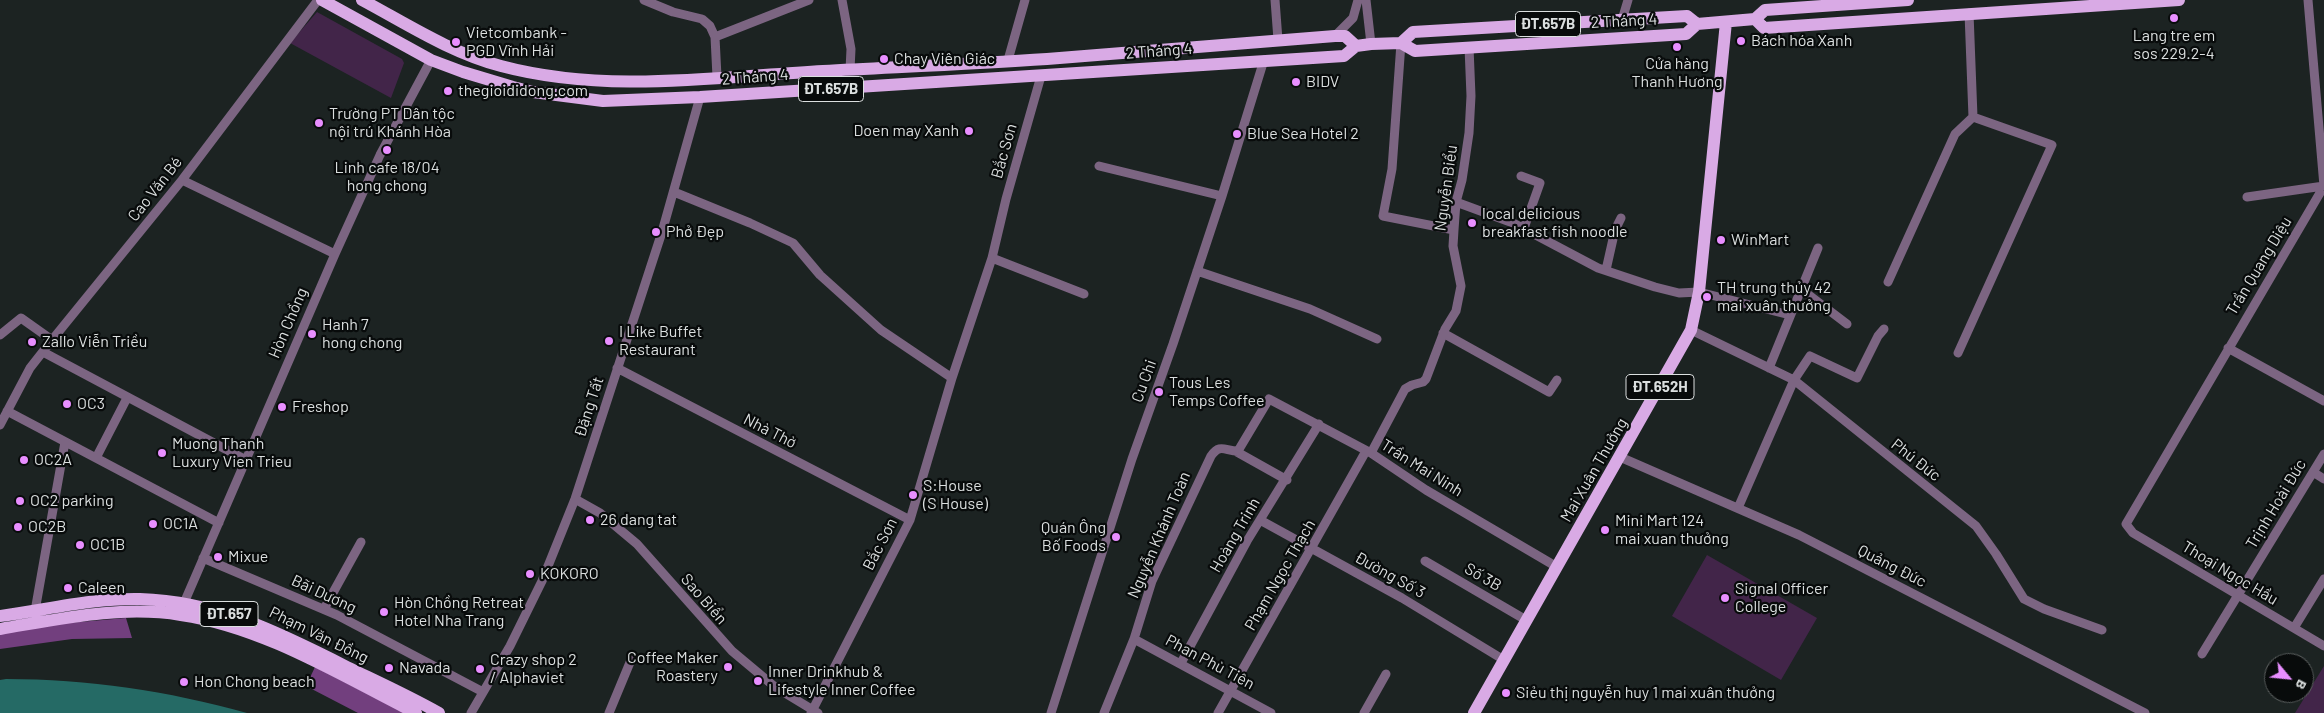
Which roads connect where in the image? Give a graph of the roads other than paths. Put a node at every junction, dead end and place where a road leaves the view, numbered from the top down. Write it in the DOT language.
graph roads {
  1 [pos="320,0"];
  2 [pos="362,0"];
  3 [pos="644,0"];
  4 [pos="809,0"];
  5 [pos="842,0"];
  6 [pos="1025,0"];
  7 [pos="1276,0"];
  8 [pos="1358,0"];
  9 [pos="1366,0"];
  10 [pos="1628,0"];
  11 [pos="1908,0"];
  12 [pos="2178,0"];
  13 [pos="2308,0"];
  14 [pos="1888,1"];
  15 [pos="1969,13"];
  16 [pos="1755,19"];
  17 [pos="1622,20"];
  18 [pos="1726,22"];
  19 [pos="1697,24"];
  20 [pos="1335,36"];
  21 [pos="715,37"];
  22 [pos="1278,40"];
  23 [pos="1401,43"];
  24 [pos="1371,44"];
  25 [pos="1356,46"];
  26 [pos="1469,47"];
  27 [pos="449,48"];
  28 [pos="1046,59"];
  29 [pos="431,60"];
  30 [pos="1008,60"];
  31 [pos="1264,60"];
  32 [pos="850,70"];
  33 [pos="1041,76"];
  34 [pos="717,77"];
  35 [pos="699,79"];
  36 [pos="700,97"];
  37 [pos="1973,116"];
  38 [pos="1098,166"];
  39 [pos="1521,176"];
  40 [pos="182,180"];
  41 [pos="2324,186"];
  42 [pos="674,192"];
  43 [pos="1222,196"];
  44 [pos="2247,197"];
  45 [pos="1456,202"];
  46 [pos="1621,218"];
  47 [pos="1524,228"];
  48 [pos="1454,230"];
  49 [pos="1818,248"];
  50 [pos="334,254"];
  51 [pos="992,258"];
  52 [pos="1606,270"];
  53 [pos="1197,271"];
  54 [pos="1888,282"];
  55 [pos="1801,289"];
  56 [pos="1699,292"];
  57 [pos="1084,294"];
  58 [pos="1790,315"];
  59 [pos="1847,324"];
  60 [pos="1884,329"];
  61 [pos="1690,330"];
  62 [pos="1443,333"];
  63 [pos="0,335"];
  64 [pos="1376,339"];
  65 [pos="52,340"];
  66 [pos="2228,348"];
  67 [pos="43,352"];
  68 [pos="1958,353"];
  69 [pos="617,368"];
  70 [pos="1768,368"];
  71 [pos="952,378"];
  72 [pos="1557,380"];
  73 [pos="1794,380"];
  74 [pos="127,398"];
  75 [pos="2324,401"];
  76 [pos="7,411"];
  77 [pos="1319,424"];
  78 [pos="0,425"];
  79 [pos="65,442"];
  80 [pos="1236,452"];
  81 [pos="1369,452"];
  82 [pos="2324,454"];
  83 [pos="1620,457"];
  84 [pos="96,458"];
  85 [pos="246,460"];
  86 [pos="2314,472"];
  87 [pos="2324,479"];
  88 [pos="1287,480"];
  89 [pos="575,499"];
  90 [pos="1738,508"];
  91 [pos="910,520"];
  92 [pos="1260,520"];
  93 [pos="2126,522"];
  94 [pos="219,523"];
  95 [pos="361,542"];
  96 [pos="1312,549"];
  97 [pos="203,558"];
  98 [pos="1425,561"];
  99 [pos="1557,567"];
  100 [pos="2324,579"];
  101 [pos="2239,595"];
  102 [pos="183,609"];
  103 [pos="324,609"];
  104 [pos="35,611"];
  105 [pos="0,616"];
  106 [pos="1526,620"];
  107 [pos="2294,628"];
  108 [pos="0,629"];
  109 [pos="2102,630"];
  110 [pos="1134,639"];
  111 [pos="2324,646"];
  112 [pos="2202,654"];
  113 [pos="631,660"];
  114 [pos="1504,660"];
  115 [pos="1181,663"];
  116 [pos="1386,674"];
  117 [pos="1232,690"];
  118 [pos="483,692"];
  119 [pos="814,712"];
  120 [pos="416,713"];
  121 [pos="439,713"];
  122 [pos="471,713"];
  123 [pos="609,713"];
  124 [pos="1051,713"];
  125 [pos="1104,713"];
  126 [pos="1218,713"];
  127 [pos="1271,713"];
  128 [pos="1364,713"];
  129 [pos="1474,713"];
  130 [pos="2145,713"];
  1 -- 29 [label="main road, 2 Tháng 4 / ĐT.657B"];
  1 -- 40 [label="street, Cao Văn Bé"];
  2 -- 27 [label="main road, 2 Tháng 4 / ĐT.657B"];
  3 -- 21 [label="street"];
  4 -- 21 [label="street"];
  5 -- 32 [label="street"];
  6 -- 30 [label="street"];
  7 -- 22 [label="street"];
  8 -- 20 [label="street"];
  9 -- 24 [label="street"];
  10 -- 17 [label="street"];
  11 -- 14 [label="main road, 2 Tháng 4 / ĐT.657B"];
  12 -- 15 [label="main road, 2 Tháng 4 / ĐT.657B"];
  13 -- 41 [label="street"];
  14 -- 16 [label="main road, 2 Tháng 4 / ĐT.657B"];
  15 -- 16 [label="main road, 2 Tháng 4 / ĐT.657B"];
  15 -- 37 [label="street"];
  16 -- 18 [label="main road, 2 Tháng 4 / ĐT.657B"];
  17 -- 19 [label="main road, 2 Tháng 4 / ĐT.657B"];
  17 -- 23 [label="main road, 2 Tháng 4 / ĐT.657B"];
  18 -- 19 [label="main road, 2 Tháng 4 / ĐT.657B"];
  18 -- 56 [label="main road, Mai Xuân Thưởng / ĐT.652H"];
  19 -- 26 [label="main road, 2 Tháng 4 / ĐT.657B"];
  20 -- 22 [label="main road, 2 Tháng 4 / ĐT.657B"];
  20 -- 25 [label="main road, 2 Tháng 4 / ĐT.657B"];
  21 -- 34 [label="street"];
  22 -- 28 [label="main road, 2 Tháng 4 / ĐT.657B"];
  23 -- 24 [label="main road, 2 Tháng 4 / ĐT.657B"];
  23 -- 26 [label="main road, 2 Tháng 4 / ĐT.657B"];
  23 -- 48 [label="street"];
  24 -- 25 [label="main road, 2 Tháng 4 / ĐT.657B"];
  25 -- 31 [label="main road, 2 Tháng 4 / ĐT.657B"];
  26 -- 45 [label="street, Nguyễn Biểu"];
  27 -- 29 [label="main road"];
  27 -- 35 [label="main road, 2 Tháng 4 / ĐT.657B"];
  28 -- 30 [label="main road, 2 Tháng 4 / ĐT.657B"];
  28 -- 33 [label="main road"];
  29 -- 36 [label="main road, 2 Tháng 4 / ĐT.657B"];
  29 -- 50 [label="street, Hòn Chồng"];
  30 -- 32 [label="main road, 2 Tháng 4 / ĐT.657B"];
  31 -- 33 [label="main road, 2 Tháng 4 / ĐT.657B"];
  31 -- 43 [label="street, Cu Chi"];
  32 -- 34 [label="main road, 2 Tháng 4 / ĐT.657B"];
  33 -- 36 [label="main road, 2 Tháng 4 / ĐT.657B"];
  33 -- 51 [label="street, Bắc Sơn"];
  34 -- 35 [label="main road, 2 Tháng 4 / ĐT.657B"];
  35 -- 36 [label="main road"];
  36 -- 42 [label="street, Đặng Tất"];
  37 -- 54 [label="street"];
  37 -- 68 [label="street"];
  38 -- 43 [label="street"];
  39 -- 47 [label="street"];
  40 -- 50 [label="street"];
  40 -- 65 [label="street, Cao Văn Bé"];
  41 -- 44 [label="street"];
  41 -- 66 [label="street, Trần Quang Diệu"];
  42 -- 69 [label="street, Đặng Tất"];
  42 -- 71 [label="street"];
  43 -- 53 [label="street, Cu Chi"];
  45 -- 47 [label="street"];
  45 -- 48 [label="street, Nguyễn Biểu"];
  46 -- 52 [label="street"];
  47 -- 52 [label="street"];
  48 -- 62 [label="street, Nguyễn Biểu"];
  49 -- 55 [label="street"];
  50 -- 85 [label="street, Hòn Chồng"];
  51 -- 57 [label="street"];
  51 -- 71 [label="street, Bắc Sơn"];
  52 -- 56 [label="street"];
  53 -- 64 [label="street"];
  53 -- 124 [label="street, Cu Chi"];
  55 -- 58 [label="street"];
  55 -- 59 [label="street"];
  56 -- 58 [label="street"];
  56 -- 61 [label="main road, Mai Xuân Thưởng / ĐT.652H"];
  58 -- 70 [label="street"];
  60 -- 73 [label="street"];
  61 -- 70 [label="street, Phú Đức"];
  61 -- 83 [label="main road, Mai Xuân Thưởng / ĐT.652H"];
  62 -- 72 [label="street"];
  62 -- 81 [label="street, Nguyễn Biểu"];
  63 -- 65 [label="street"];
  65 -- 67 [label="street, Cao Văn Bé"];
  66 -- 75 [label="street"];
  66 -- 93 [label="street, Trần Quang Diệu"];
  67 -- 74 [label="street"];
  67 -- 76 [label="street, Cao Văn Bé"];
  69 -- 89 [label="street, Đặng Tất"];
  69 -- 91 [label="street, Nhà Thờ"];
  70 -- 73 [label="street, Phú Đức"];
  71 -- 91 [label="street, Bắc Sơn"];
  73 -- 90 [label="street"];
  73 -- 109 [label="street, Phú Đức"];
  74 -- 84 [label="street"];
  74 -- 85 [label="street"];
  76 -- 78 [label="street, Cao Văn Bé"];
  76 -- 79 [label="street"];
  77 -- 80 [label="street, Trần Mai Ninh"];
  77 -- 81 [label="street, Trần Mai Ninh"];
  77 -- 88 [label="street, Hoàng Trinh"];
  79 -- 84 [label="street"];
  79 -- 104 [label="street"];
  80 -- 88 [label="street"];
  80 -- 110 [label="street, Nguyễn Khánh Toàn"];
  81 -- 96 [label="street, Phạm Ngọc Thạch"];
  81 -- 99 [label="street, Trần Mai Ninh"];
  82 -- 86 [label="street, Trịnh Hoài Đức"];
  83 -- 90 [label="street, Quảng Đức"];
  83 -- 99 [label="main road, Mai Xuân Thưởng / ĐT.652H"];
  84 -- 94 [label="street"];
  85 -- 94 [label="street, Hòn Chồng"];
  86 -- 87 [label="street"];
  86 -- 101 [label="street, Trịnh Hoài Đức"];
  88 -- 92 [label="street, Hoàng Trinh"];
  89 -- 118 [label="street, Đặng Tất"];
  89 -- 119 [label="street, Sao Biển"];
  90 -- 130 [label="street, Quảng Đức"];
  91 -- 119 [label="street, Bắc Sơn"];
  92 -- 96 [label="street, Đường Số 3"];
  92 -- 115 [label="street, Hoàng Trinh"];
  93 -- 101 [label="street, Thoại Ngọc Hầu"];
  94 -- 97 [label="street, Hòn Chồng"];
  95 -- 103 [label="street"];
  96 -- 114 [label="street, Đường Số 3"];
  96 -- 117 [label="street, Phạm Ngọc Thạch"];
  97 -- 102 [label="street, Hòn Chồng"];
  97 -- 103 [label="street, Bãi Dương"];
  98 -- 106 [label="street, Số 3B"];
  99 -- 106 [label="main road, Mai Xuân Thưởng / ĐT.652H"];
  100 -- 107 [label="street"];
  101 -- 107 [label="street, Thoại Ngọc Hầu"];
  101 -- 112 [label="street, Trịnh Hoài Đức"];
  102 -- 104 [label="main road, Phạm Văn Đồng / ĐT.657"];
  102 -- 108 [label="main road, Phạm Văn Đồng / ĐT.657"];
  102 -- 120 [label="main road, Phạm Văn Đồng / ĐT.657"];
  102 -- 121 [label="main road, Phạm Văn Đồng / ĐT.657"];
  103 -- 118 [label="street, Bãi Dương"];
  104 -- 105 [label="main road, Phạm Văn Đồng / ĐT.657"];
  106 -- 114 [label="main road, Mai Xuân Thưởng / ĐT.652H"];
  107 -- 111 [label="street, Thoại Ngọc Hầu"];
  110 -- 115 [label="street, Phan Phù Tiên"];
  110 -- 125 [label="street, Nguyễn Khánh Toàn"];
  113 -- 123 [label="street"];
  114 -- 129 [label="main road, Mai Xuân Thưởng / ĐT.652H"];
  115 -- 117 [label="street, Phan Phù Tiên"];
  116 -- 128 [label="street"];
  117 -- 126 [label="street, Phạm Ngọc Thạch"];
  117 -- 127 [label="street, Phan Phù Tiên"];
  118 -- 122 [label="street, Đặng Tất"];
}
